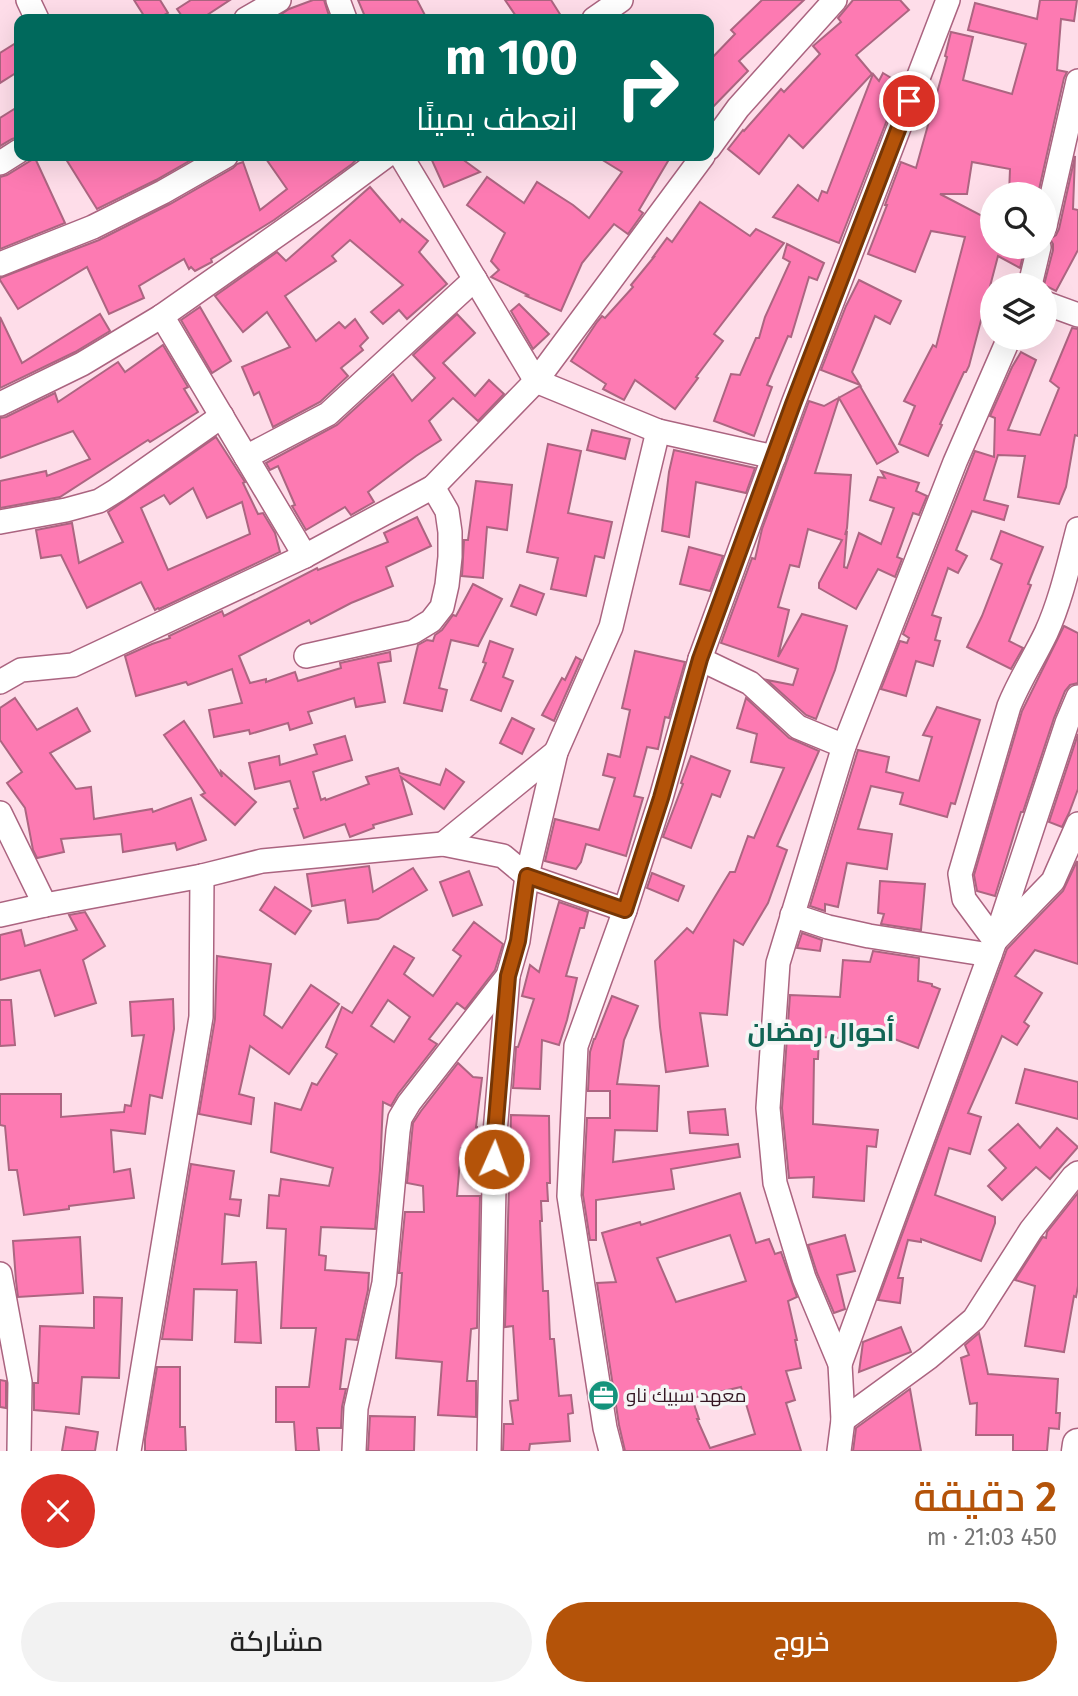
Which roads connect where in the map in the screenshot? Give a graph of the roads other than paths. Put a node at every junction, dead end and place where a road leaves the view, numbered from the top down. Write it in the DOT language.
graph roads {
  1 [pos="279,0"];
  2 [pos="621,0"];
  3 [pos="835,0"];
  4 [pos="947,0"];
  5 [pos="255,14"];
  6 [pos="601,14"];
  7 [pos="1078,81"];
  8 [pos="714,141"];
  9 [pos="217,161"];
  10 [pos="379,161"];
  11 [pos="404,161"];
  12 [pos="699,161"];
  13 [pos="1055,182"];
  14 [pos="0,264"];
  15 [pos="475,279"];
  16 [pos="1057,307"];
  17 [pos="1078,315"];
  18 [pos="162,316"];
  19 [pos="1004,350"];
  20 [pos="536,381"];
  21 [pos="0,404"];
  22 [pos="222,416"];
  23 [pos="657,431"];
  24 [pos="246,457"];
  25 [pos="774,457"];
  26 [pos="433,487"];
  27 [pos="0,522"];
  28 [pos="1078,529"];
  29 [pos="305,556"];
  30 [pos="306,656"];
  31 [pos="700,659"];
  32 [pos="0,682"];
  33 [pos="1078,697"];
  34 [pos="844,746"];
  35 [pos="556,752"];
  36 [pos="0,813"];
  37 [pos="1078,824"];
  38 [pos="443,845"];
  39 [pos="202,876"];
  40 [pos="527,876"];
  41 [pos="45,905"];
  42 [pos="625,910"];
  43 [pos="0,915"];
  44 [pos="792,915"];
  45 [pos="993,948"];
  46 [pos="508,976"];
  47 [pos="1078,1173"];
  48 [pos="0,1274"];
  49 [pos="840,1364"];
  50 [pos="843,1420"];
  51 [pos="1078,1444"];
  52 [pos="19,1451"];
  53 [pos="129,1451"];
  54 [pos="354,1451"];
  55 [pos="489,1451"];
  56 [pos="611,1451"];
  57 [pos="839,1451"];
  58 [pos="1077,1451"];
  1 -- 5 [label="street"];
  2 -- 6 [label="street"];
  3 -- 8 [label="street"];
  4 -- 25 [label="street"];
  7 -- 13 [label="street"];
  9 -- 14 [label="street"];
  10 -- 18 [label="street"];
  11 -- 15 [label="street"];
  12 -- 20 [label="street"];
  15 -- 20 [label="street"];
  15 -- 24 [label="street"];
  16 -- 17 [label="street"];
  18 -- 21 [label="street"];
  18 -- 22 [label="street"];
  19 -- 34 [label="street"];
  20 -- 23 [label="street"];
  20 -- 26 [label="street"];
  22 -- 24 [label="street"];
  22 -- 27 [label="street"];
  23 -- 25 [label="street"];
  23 -- 35 [label="street"];
  24 -- 29 [label="street"];
  25 -- 31 [label="street"];
  26 -- 29 [label="street"];
  26 -- 30 [label="street"];
  28 -- 45 [label="street"];
  29 -- 32 [label="street"];
  31 -- 34 [label="street"];
  31 -- 42 [label="street"];
  33 -- 45 [label="street"];
  34 -- 44 [label="street"];
  35 -- 38 [label="street"];
  35 -- 40 [label="street"];
  36 -- 41 [label="street"];
  37 -- 45 [label="street"];
  38 -- 39 [label="street"];
  38 -- 40 [label="street"];
  39 -- 41 [label="street"];
  39 -- 53 [label="street"];
  40 -- 42 [label="street"];
  40 -- 46 [label="street"];
  41 -- 43 [label="street"];
  42 -- 56 [label="street"];
  44 -- 45 [label="street"];
  44 -- 49 [label="street"];
  45 -- 49 [label="street"];
  46 -- 54 [label="street"];
  46 -- 55 [label="street"];
  47 -- 50 [label="street"];
  48 -- 52 [label="street"];
  49 -- 50 [label="street"];
  50 -- 57 [label="street"];
  51 -- 58 [label="main road"];
}
